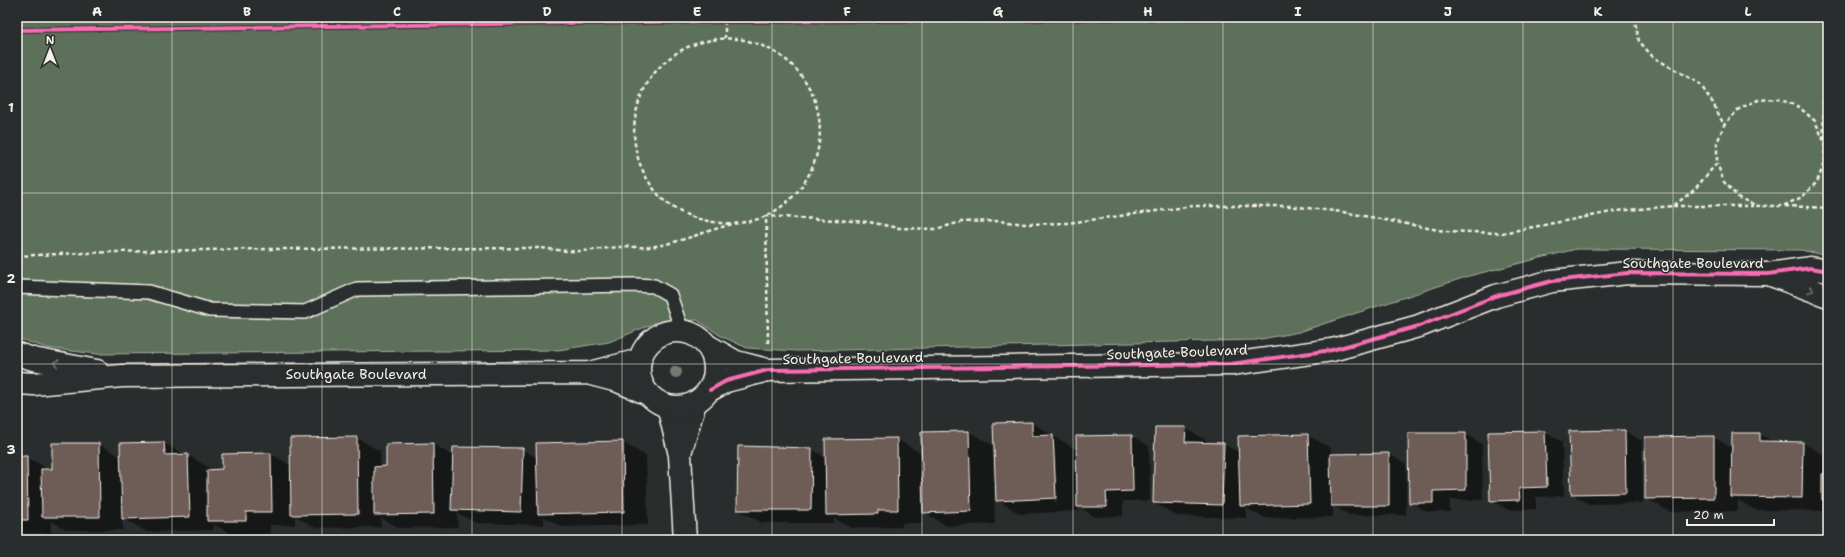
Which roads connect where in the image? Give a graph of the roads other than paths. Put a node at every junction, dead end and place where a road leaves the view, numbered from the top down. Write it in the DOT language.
graph roads {
  1 [pos="1828,271"];
  2 [pos="1768,274"];
  3 [pos="17,286"];
  4 [pos="1828,296"];
  5 [pos="682,331"];
  6 [pos="708,346"];
  7 [pos="17,354"];
  8 [pos="640,360"];
  9 [pos="768,360"];
  10 [pos="589,373"];
  11 [pos="122,376"];
  12 [pos="17,383"];
  13 [pos="648,394"];
  14 [pos="702,397"];
  15 [pos="668,406"];
  16 [pos="680,455"];
  17 [pos="685,540"];
  1 -- 2 [label="street, Southgate Boulevard"];
  2 -- 4 [label="street, Southgate Boulevard, one-way"];
  2 -- 9 [label="street, Southgate Boulevard"];
  3 -- 5 [label="lane"];
  5 -- 6 [label="street"];
  5 -- 8 [label="street"];
  6 -- 9 [label="street, Southgate Boulevard"];
  6 -- 14 [label="street"];
  11 -- 7 [label="street, Southgate Boulevard, one-way"];
  8 -- 10 [label="street, Southgate Boulevard"];
  8 -- 13 [label="street"];
  9 -- 14 [label="street, Southgate Boulevard"];
  10 -- 11 [label="street, Southgate Boulevard"];
  10 -- 13 [label="street, Southgate Boulevard"];
  11 -- 12 [label="street, Southgate Boulevard"];
  13 -- 15 [label="street"];
  14 -- 15 [label="street"];
  14 -- 16 [label="street"];
  15 -- 16 [label="street"];
  16 -- 17 [label="street"];
}
